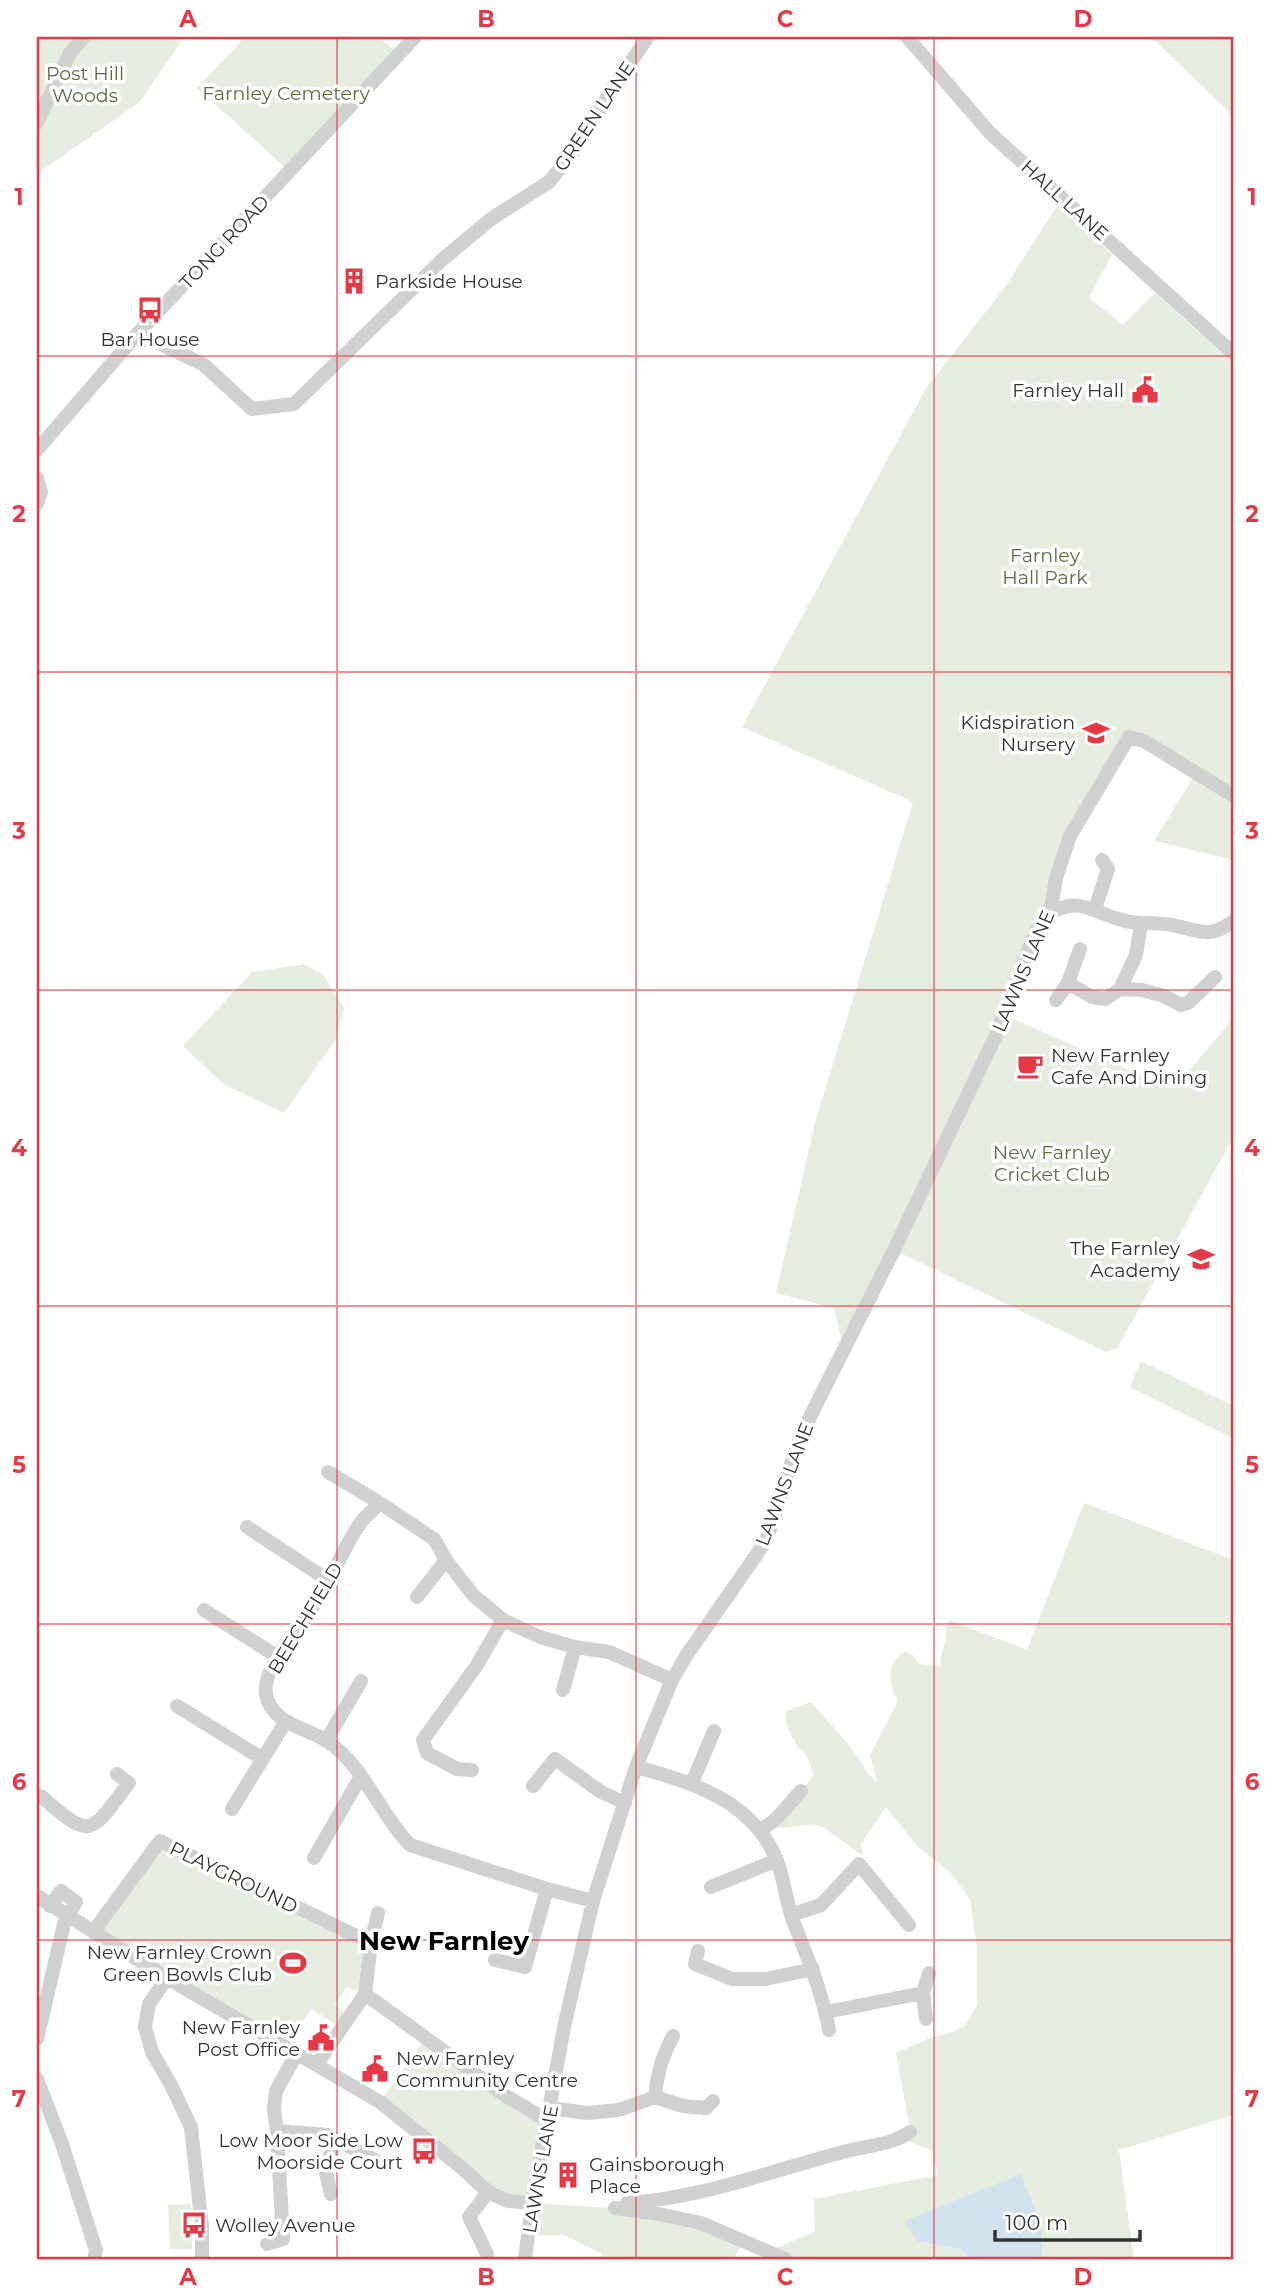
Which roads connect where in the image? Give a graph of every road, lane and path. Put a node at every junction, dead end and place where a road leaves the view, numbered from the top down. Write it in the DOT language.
graph roads {
  1 [pos="84,37"];
  2 [pos="415,37"];
  3 [pos="648,37"];
  4 [pos="907,37"];
  5 [pos="37,123"];
  6 [pos="138,332"];
  7 [pos="1234,354"];
  8 [pos="37,450"];
  9 [pos="37,478"];
  10 [pos="37,504"];
  11 [pos="1234,796"];
  12 [pos="1111,866"];
  13 [pos="1095,909"];
  14 [pos="1050,914"];
  15 [pos="1234,921"];
  16 [pos="1141,923"];
  17 [pos="1080,948"];
  18 [pos="1215,977"];
  19 [pos="1068,984"];
  20 [pos="1120,989"];
  21 [pos="1056,1000"];
  22 [pos="328,1472"];
  23 [pos="380,1503"];
  24 [pos="247,1527"];
  25 [pos="446,1560"];
  26 [pos="328,1580"];
  27 [pos="417,1597"];
  28 [pos="204,1610"];
  29 [pos="503,1620"];
  30 [pos="575,1647"];
  31 [pos="278,1657"];
  32 [pos="673,1680"];
  33 [pos="362,1681"];
  34 [pos="563,1690"];
  35 [pos="177,1706"];
  36 [pos="286,1721"];
  37 [pos="717,1737"];
  38 [pos="327,1741"];
  39 [pos="547,1745"];
  40 [pos="263,1759"];
  41 [pos="555,1759"];
  42 [pos="636,1767"];
  43 [pos="472,1770"];
  44 [pos="117,1774"];
  45 [pos="361,1776"];
  46 [pos="692,1783"];
  47 [pos="533,1786"];
  48 [pos="801,1791"];
  49 [pos="37,1795"];
  50 [pos="625,1803"];
  51 [pos="232,1810"];
  52 [pos="760,1831"];
  53 [pos="314,1858"];
  54 [pos="777,1860"];
  55 [pos="711,1887"];
  56 [pos="547,1889"];
  57 [pos="37,1896"];
  58 [pos="593,1901"];
  59 [pos="378,1913"];
  60 [pos="791,1915"];
  61 [pos="66,1917"];
  62 [pos="909,1925"];
  63 [pos="93,1932"];
  64 [pos="371,1943"];
  65 [pos="495,1961"];
  66 [pos="694,1963"];
  67 [pos="813,1969"];
  68 [pos="929,1973"];
  69 [pos="167,1978"];
  70 [pos="923,1993"];
  71 [pos="365,1994"];
  72 [pos="39,2012"];
  73 [pos="826,2012"];
  74 [pos="926,2019"];
  75 [pos="829,2030"];
  76 [pos="673,2036"];
  77 [pos="37,2039"];
  78 [pos="297,2053"];
  79 [pos="317,2064"];
  80 [pos="37,2079"];
  81 [pos="655,2097"];
  82 [pos="713,2101"];
  83 [pos="549,2112"];
  84 [pos="277,2131"];
  85 [pos="910,2132"];
  86 [pos="336,2140"];
  87 [pos="382,2164"];
  88 [pos="488,2192"];
  89 [pos="331,2194"];
  90 [pos="533,2203"];
  91 [pos="267,2244"];
  92 [pos="487,2254"];
  93 [pos="94,2259"];
  94 [pos="202,2259"];
  95 [pos="525,2259"];
  96 [pos="785,2259"];
  1 -- 5 [label="street"];
  2 -- 6 [label="street, TONG ROAD"];
  3 -- 6 [label="street, GREEN LANE"];
  4 -- 7 [label="street, HALL LANE"];
  6 -- 8 [label="street, TONG ROAD"];
  9 -- 10 [label="street"];
  11 -- 14 [label="street, LAWNS LANE"];
  12 -- 13 [label="street"];
  13 -- 14 [label="street"];
  13 -- 16 [label="street"];
  14 -- 32 [label="street, LAWNS LANE"];
  15 -- 16 [label="street"];
  16 -- 20 [label="street"];
  17 -- 19 [label="street"];
  18 -- 20 [label="street"];
  19 -- 20 [label="street"];
  19 -- 21 [label="street"];
  22 -- 23 [label="street"];
  23 -- 25 [label="street"];
  23 -- 26 [label="street, BEECHFIELD"];
  24 -- 26 [label="street"];
  25 -- 27 [label="street"];
  25 -- 29 [label="street"];
  26 -- 31 [label="street, BEECHFIELD"];
  28 -- 31 [label="street"];
  29 -- 30 [label="street"];
  29 -- 43 [label="street"];
  30 -- 32 [label="street"];
  30 -- 34 [label="street"];
  31 -- 36 [label="street, BEECHFIELD"];
  32 -- 42 [label="street, LAWNS LANE"];
  33 -- 38 [label="street"];
  35 -- 40 [label="street"];
  36 -- 38 [label="street, BEECHFIELD"];
  36 -- 40 [label="street"];
  37 -- 46 [label="street"];
  38 -- 45 [label="street, BEECHFIELD"];
  39 -- 41 [label="street"];
  40 -- 51 [label="street"];
  41 -- 47 [label="street"];
  41 -- 50 [label="street"];
  42 -- 46 [label="street"];
  42 -- 50 [label="street, LAWNS LANE"];
  44 -- 49 [label="street"];
  45 -- 53 [label="street"];
  45 -- 56 [label="street, BEECHFIELD"];
  46 -- 52 [label="street"];
  48 -- 52 [label="street"];
  50 -- 58 [label="street, LAWNS LANE"];
  52 -- 54 [label="street"];
  54 -- 55 [label="street"];
  54 -- 60 [label="street"];
  56 -- 58 [label="street, BEECHFIELD"];
  56 -- 65 [label="street"];
  57 -- 61 [label="street"];
  58 -- 83 [label="street, LAWNS LANE"];
  59 -- 64 [label="street"];
  60 -- 62 [label="street"];
  60 -- 67 [label="street"];
  61 -- 63 [label="street"];
  61 -- 72 [label="street"];
  63 -- 64 [label="street, PLAYGROUND"];
  63 -- 69 [label="street"];
  64 -- 71 [label="street"];
  66 -- 67 [label="street"];
  67 -- 73 [label="street"];
  68 -- 70 [label="street"];
  69 -- 78 [label="street"];
  69 -- 94 [label="street"];
  70 -- 73 [label="street"];
  70 -- 74 [label="street"];
  71 -- 79 [label="street"];
  71 -- 83 [label="street"];
  72 -- 77 [label="street"];
  73 -- 75 [label="street"];
  76 -- 81 [label="street"];
  78 -- 79 [label="street"];
  78 -- 84 [label="street"];
  79 -- 88 [label="street"];
  80 -- 93 [label="street"];
  81 -- 82 [label="street"];
  81 -- 83 [label="street"];
  83 -- 90 [label="street, LAWNS LANE"];
  84 -- 86 [label="street"];
  84 -- 91 [label="street"];
  85 -- 96 [label="street"];
  86 -- 87 [label="street"];
  86 -- 89 [label="street"];
  88 -- 90 [label="street"];
  88 -- 92 [label="street"];
  90 -- 95 [label="street, LAWNS LANE"];
}
